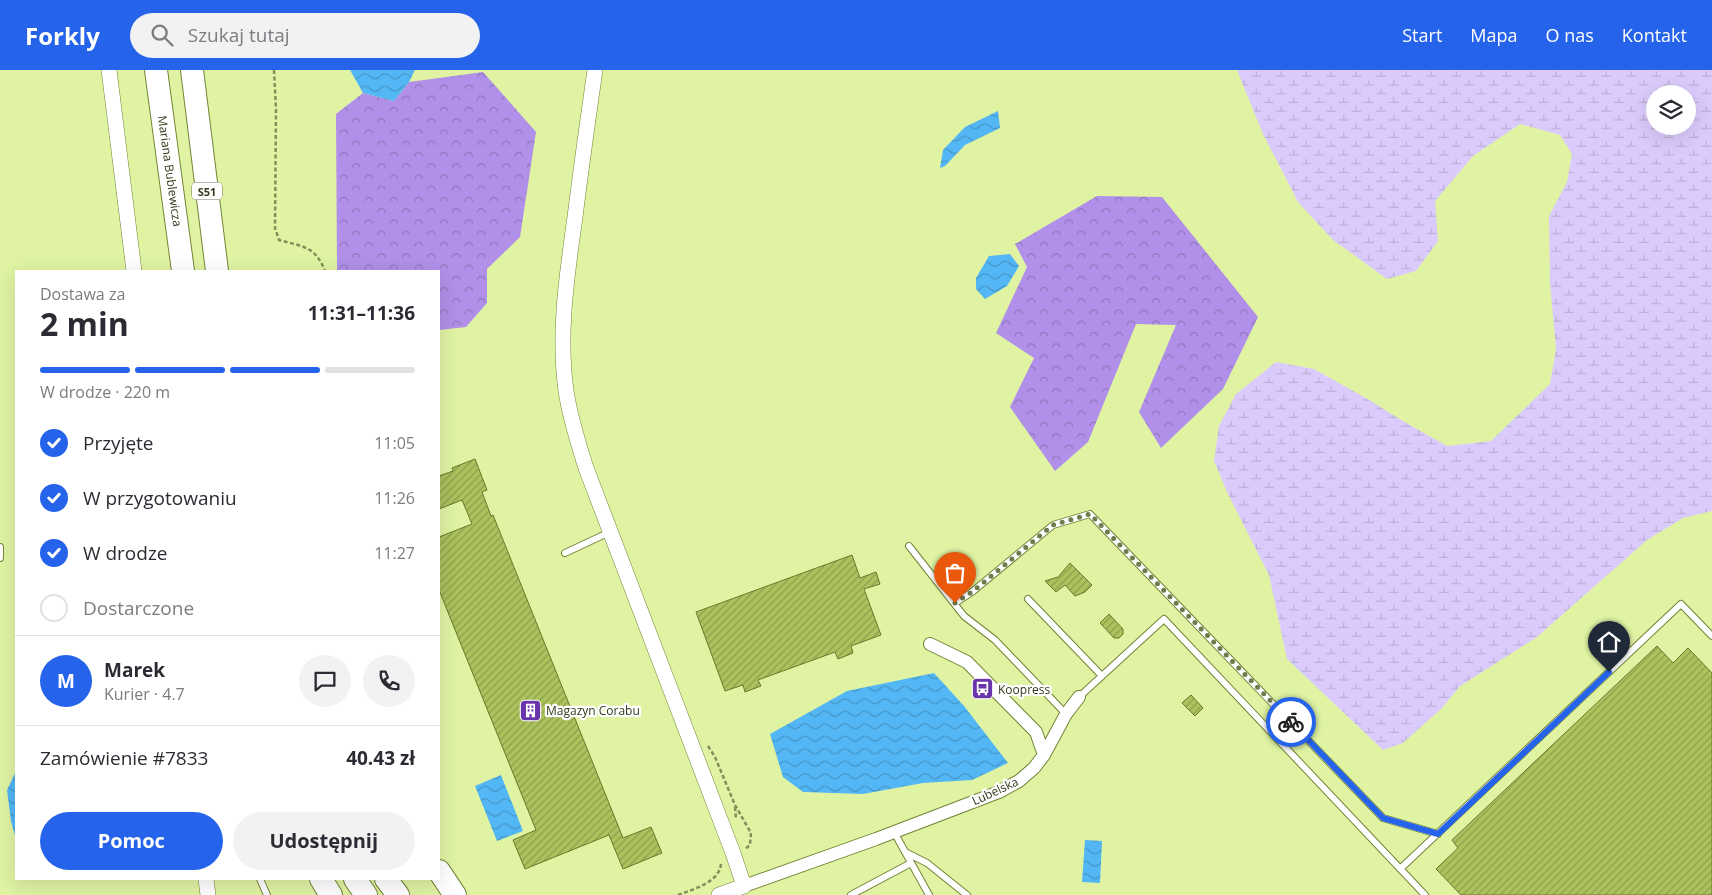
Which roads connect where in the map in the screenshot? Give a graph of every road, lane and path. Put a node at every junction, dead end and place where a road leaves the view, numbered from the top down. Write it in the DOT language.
graph roads {
  1 [pos="109,70"];
  2 [pos="156,70"];
  3 [pos="192,70"];
  4 [pos="274,70"];
  5 [pos="595,70"];
  6 [pos="134,270"];
  7 [pos="183,270"];
  8 [pos="218,270"];
  9 [pos="325,270"];
  10 [pos="611,532"];
  11 [pos="909,546"];
  12 [pos="0,547"];
  13 [pos="565,552"];
  14 [pos="0,558"];
  15 [pos="1028,599"];
  16 [pos="955,603"];
  17 [pos="1712,636"];
  18 [pos="930,644"];
  19 [pos="1102,676"];
  20 [pos="1079,697"];
  21 [pos="1066,714"];
  22 [pos="706,745"];
  23 [pos="1044,755"];
  24 [pos="894,832"];
  25 [pos="1438,834"];
  26 [pos="737,852"];
  27 [pos="905,852"];
  28 [pos="911,864"];
  29 [pos="1400,869"];
  30 [pos="440,872"];
  31 [pos="206,880"];
  32 [pos="260,880"];
  33 [pos="322,880"];
  34 [pos="356,880"];
  35 [pos="387,880"];
  36 [pos="744,886"];
  37 [pos="208,895"];
  38 [pos="267,895"];
  39 [pos="331,895"];
  40 [pos="366,895"];
  41 [pos="398,895"];
  42 [pos="455,895"];
  43 [pos="678,895"];
  44 [pos="719,895"];
  45 [pos="851,895"];
  46 [pos="930,895"];
  47 [pos="967,895"];
  48 [pos="1425,895"];
  1 -- 6 [label="street"];
  2 -- 7 [label="highway, Mariana Bublewicza / S51"];
  3 -- 8 [label="highway, S51"];
  4 -- 9 [label="path"];
  5 -- 10 [label="street"];
  10 -- 13 [label="lane"];
  10 -- 26 [label="street"];
  11 -- 16 [label="lane"];
  12 -- 14 [label="lane"];
  15 -- 19 [label="lane"];
  16 -- 21 [label="lane"];
  16 -- 25 [label="lane"];
  17 -- 25 [label="lane"];
  18 -- 23 [label="street"];
  19 -- 20 [label="lane"];
  19 -- 29 [label="lane"];
  20 -- 21 [label="street, Lubelska"];
  21 -- 23 [label="street, Lubelska"];
  22 -- 26 [label="path"];
  23 -- 24 [label="street, Lubelska"];
  24 -- 27 [label="lane"];
  24 -- 36 [label="street, Lubelska"];
  25 -- 29 [label="lane"];
  26 -- 36 [label="street"];
  26 -- 43 [label="path"];
  27 -- 28 [label="lane"];
  27 -- 47 [label="lane"];
  28 -- 45 [label="lane"];
  28 -- 46 [label="lane"];
  29 -- 48 [label="lane"];
  30 -- 42 [label="highway"];
  31 -- 37 [label="street"];
  32 -- 38 [label="lane"];
  33 -- 39 [label="highway"];
  34 -- 40 [label="highway"];
  35 -- 41 [label="highway"];
  36 -- 44 [label="street"];
}
